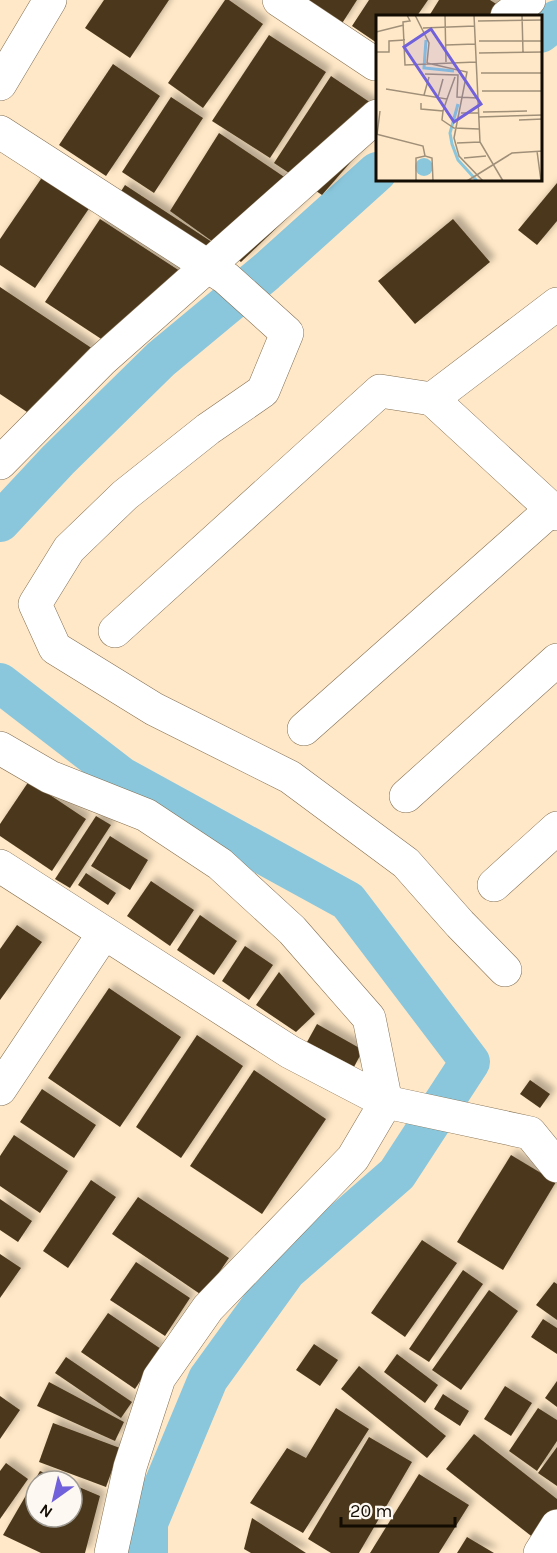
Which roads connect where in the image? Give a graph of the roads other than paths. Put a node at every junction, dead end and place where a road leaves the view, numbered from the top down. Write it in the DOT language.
graph roads {
  1 [pos="50,0"];
  2 [pos="279,0"];
  3 [pos="529,0"];
  4 [pos="508,15"];
  5 [pos="375,64"];
  6 [pos="0,84"];
  7 [pos="376,117"];
  8 [pos="0,132"];
  9 [pos="557,304"];
  10 [pos="432,399"];
  11 [pos="0,463"];
  12 [pos="554,512"];
  13 [pos="115,631"];
  14 [pos="557,660"];
  15 [pos="304,729"];
  16 [pos="0,748"];
  17 [pos="406,796"];
  18 [pos="557,828"];
  19 [pos="0,866"];
  20 [pos="494,885"];
  21 [pos="104,933"];
  22 [pos="505,970"];
  23 [pos="0,1089"];
  24 [pos="386,1102"];
  25 [pos="557,1166"];
  26 [pos="557,1526"];
  27 [pos="111,1553"];
  28 [pos="540,1553"];
  1 -- 6 [label="main road"];
  2 -- 5 [label="main road"];
  3 -- 4 [label="main road"];
  7 -- 11 [label="main road"];
  8 -- 22 [label="main road"];
  9 -- 10 [label="main road"];
  10 -- 12 [label="main road"];
  10 -- 13 [label="main road"];
  12 -- 15 [label="main road"];
  14 -- 17 [label="main road"];
  16 -- 24 [label="main road"];
  18 -- 20 [label="main road"];
  19 -- 21 [label="main road"];
  21 -- 23 [label="main road"];
  21 -- 24 [label="main road"];
  24 -- 25 [label="main road"];
  24 -- 27 [label="main road"];
  26 -- 28 [label="main road"];
}
